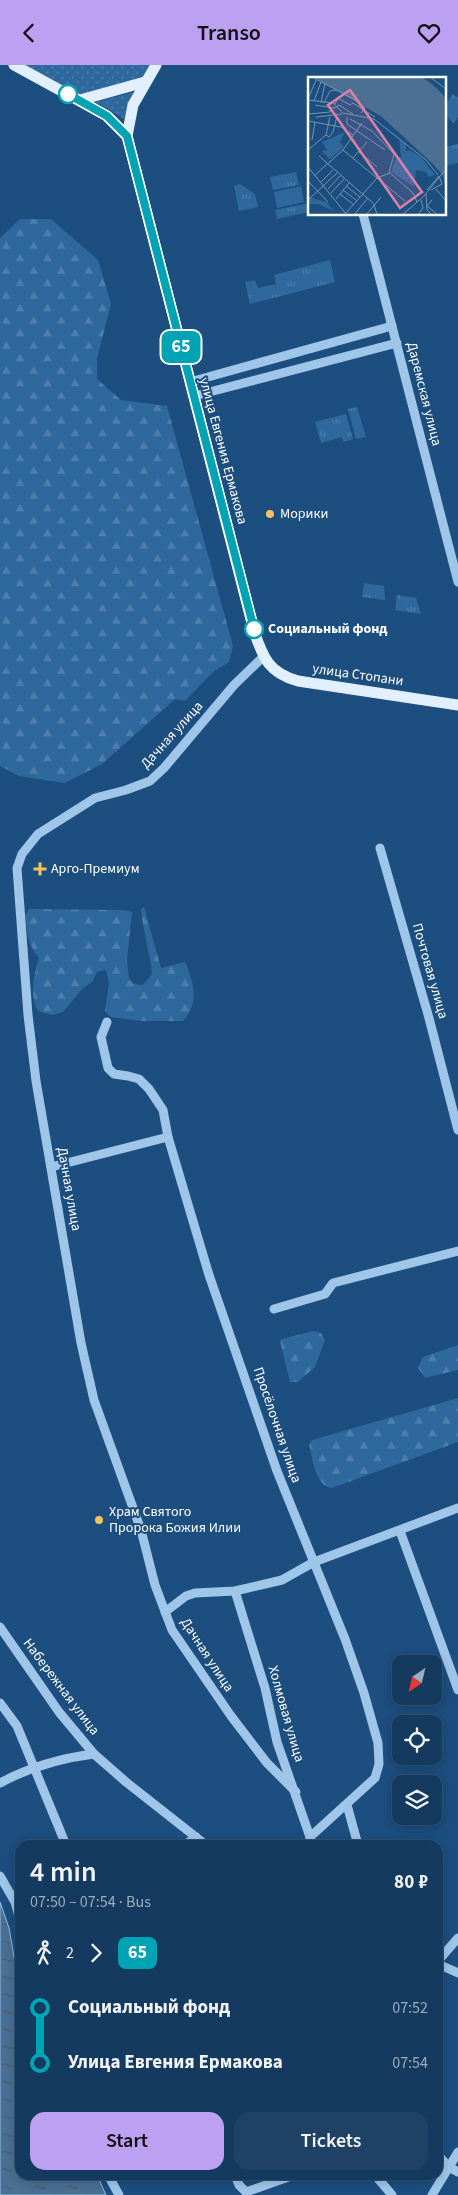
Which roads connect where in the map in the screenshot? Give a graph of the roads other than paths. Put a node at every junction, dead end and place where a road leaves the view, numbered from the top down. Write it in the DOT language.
graph roads {
  1 [pos="14,65"];
  2 [pos="156,65"];
  3 [pos="145,82"];
  4 [pos="80,101"];
  5 [pos="127,136"];
  6 [pos="363,215"];
  7 [pos="392,326"];
  8 [pos="397,343"];
  9 [pos="190,382"];
  10 [pos="194,396"];
  11 [pos="458,582"];
  12 [pos="263,657"];
  13 [pos="458,705"];
  14 [pos="380,848"];
  15 [pos="107,1022"];
  16 [pos="458,1130"];
  17 [pos="168,1137"];
  18 [pos="51,1167"];
  19 [pos="458,1251"];
  20 [pos="274,1309"];
  21 [pos="458,1508"];
  22 [pos="400,1531"];
  23 [pos="314,1562"];
  24 [pos="235,1591"];
  25 [pos="165,1612"];
  26 [pos="0,1627"];
  27 [pos="458,1690"];
  28 [pos="0,1703"];
  29 [pos="94,1754"];
  30 [pos="34,1768"];
  31 [pos="0,1783"];
  32 [pos="296,1792"];
  33 [pos="348,1805"];
  34 [pos="64,1840"];
  35 [pos="194,1840"];
  36 [pos="310,1840"];
  37 [pos="311,1840"];
  38 [pos="357,1840"];
  39 [pos="0,1876"];
  40 [pos="15,1899"];
  41 [pos="458,1938"];
  42 [pos="443,1956"];
  43 [pos="443,1965"];
  44 [pos="458,1973"];
  45 [pos="458,2152"];
  46 [pos="443,2160"];
  47 [pos="449,2167"];
  48 [pos="458,2172"];
  49 [pos="443,2177"];
  50 [pos="110,2180"];
  51 [pos="237,2180"];
  52 [pos="281,2180"];
  53 [pos="379,2180"];
  54 [pos="441,2180"];
  55 [pos="243,2194"];
  56 [pos="118,2195"];
  57 [pos="392,2195"];
  58 [pos="432,2195"];
  1 -- 4 [label="main road"];
  2 -- 3 [label="main road, улица Евгения Ермакова"];
  3 -- 4 [label="main road"];
  3 -- 5 [label="main road, улица Евгения Ермакова"];
  4 -- 5 [label="main road"];
  5 -- 9 [label="main road, улица Евгения Ермакова"];
  6 -- 7 [label="street, Даремская улица"];
  7 -- 8 [label="street, Даремская улица"];
  7 -- 9 [label="street"];
  8 -- 10 [label="street"];
  8 -- 11 [label="street, Даремская улица"];
  9 -- 10 [label="main road, улица Евгения Ермакова"];
  10 -- 12 [label="main road, улица Евгения Ермакова"];
  12 -- 13 [label="main road, улица Стопани"];
  12 -- 18 [label="street, Дачная улица"];
  14 -- 16 [label="street, Почтовая улица"];
  15 -- 17 [label="street, Просёлочная улица"];
  17 -- 18 [label="street"];
  17 -- 23 [label="street, Просёлочная улица"];
  18 -- 25 [label="street, Дачная улица"];
  19 -- 20 [label="street"];
  21 -- 22 [label="street"];
  22 -- 23 [label="street"];
  22 -- 27 [label="street"];
  23 -- 24 [label="street"];
  23 -- 33 [label="street, Просёлочная улица"];
  24 -- 25 [label="street"];
  24 -- 32 [label="street, Холмовая улица"];
  25 -- 32 [label="street, Дачная улица"];
  26 -- 29 [label="street, Набережная улица"];
  28 -- 30 [label="street"];
  29 -- 30 [label="street"];
  29 -- 35 [label="street, Набережная улица"];
  30 -- 31 [label="street"];
  30 -- 34 [label="street"];
  32 -- 36 [label="street, Холмовая улица"];
  33 -- 37 [label="street, Просёлочная улица"];
  33 -- 38 [label="street"];
  39 -- 40 [label="street"];
  41 -- 42 [label="street"];
  43 -- 44 [label="street"];
  45 -- 47 [label="street"];
  46 -- 47 [label="street"];
  47 -- 48 [label="street"];
  47 -- 49 [label="street"];
  50 -- 56 [label="street"];
  51 -- 55 [label="street"];
  52 -- 55 [label="street"];
  53 -- 57 [label="street"];
  54 -- 58 [label="street"];
}
